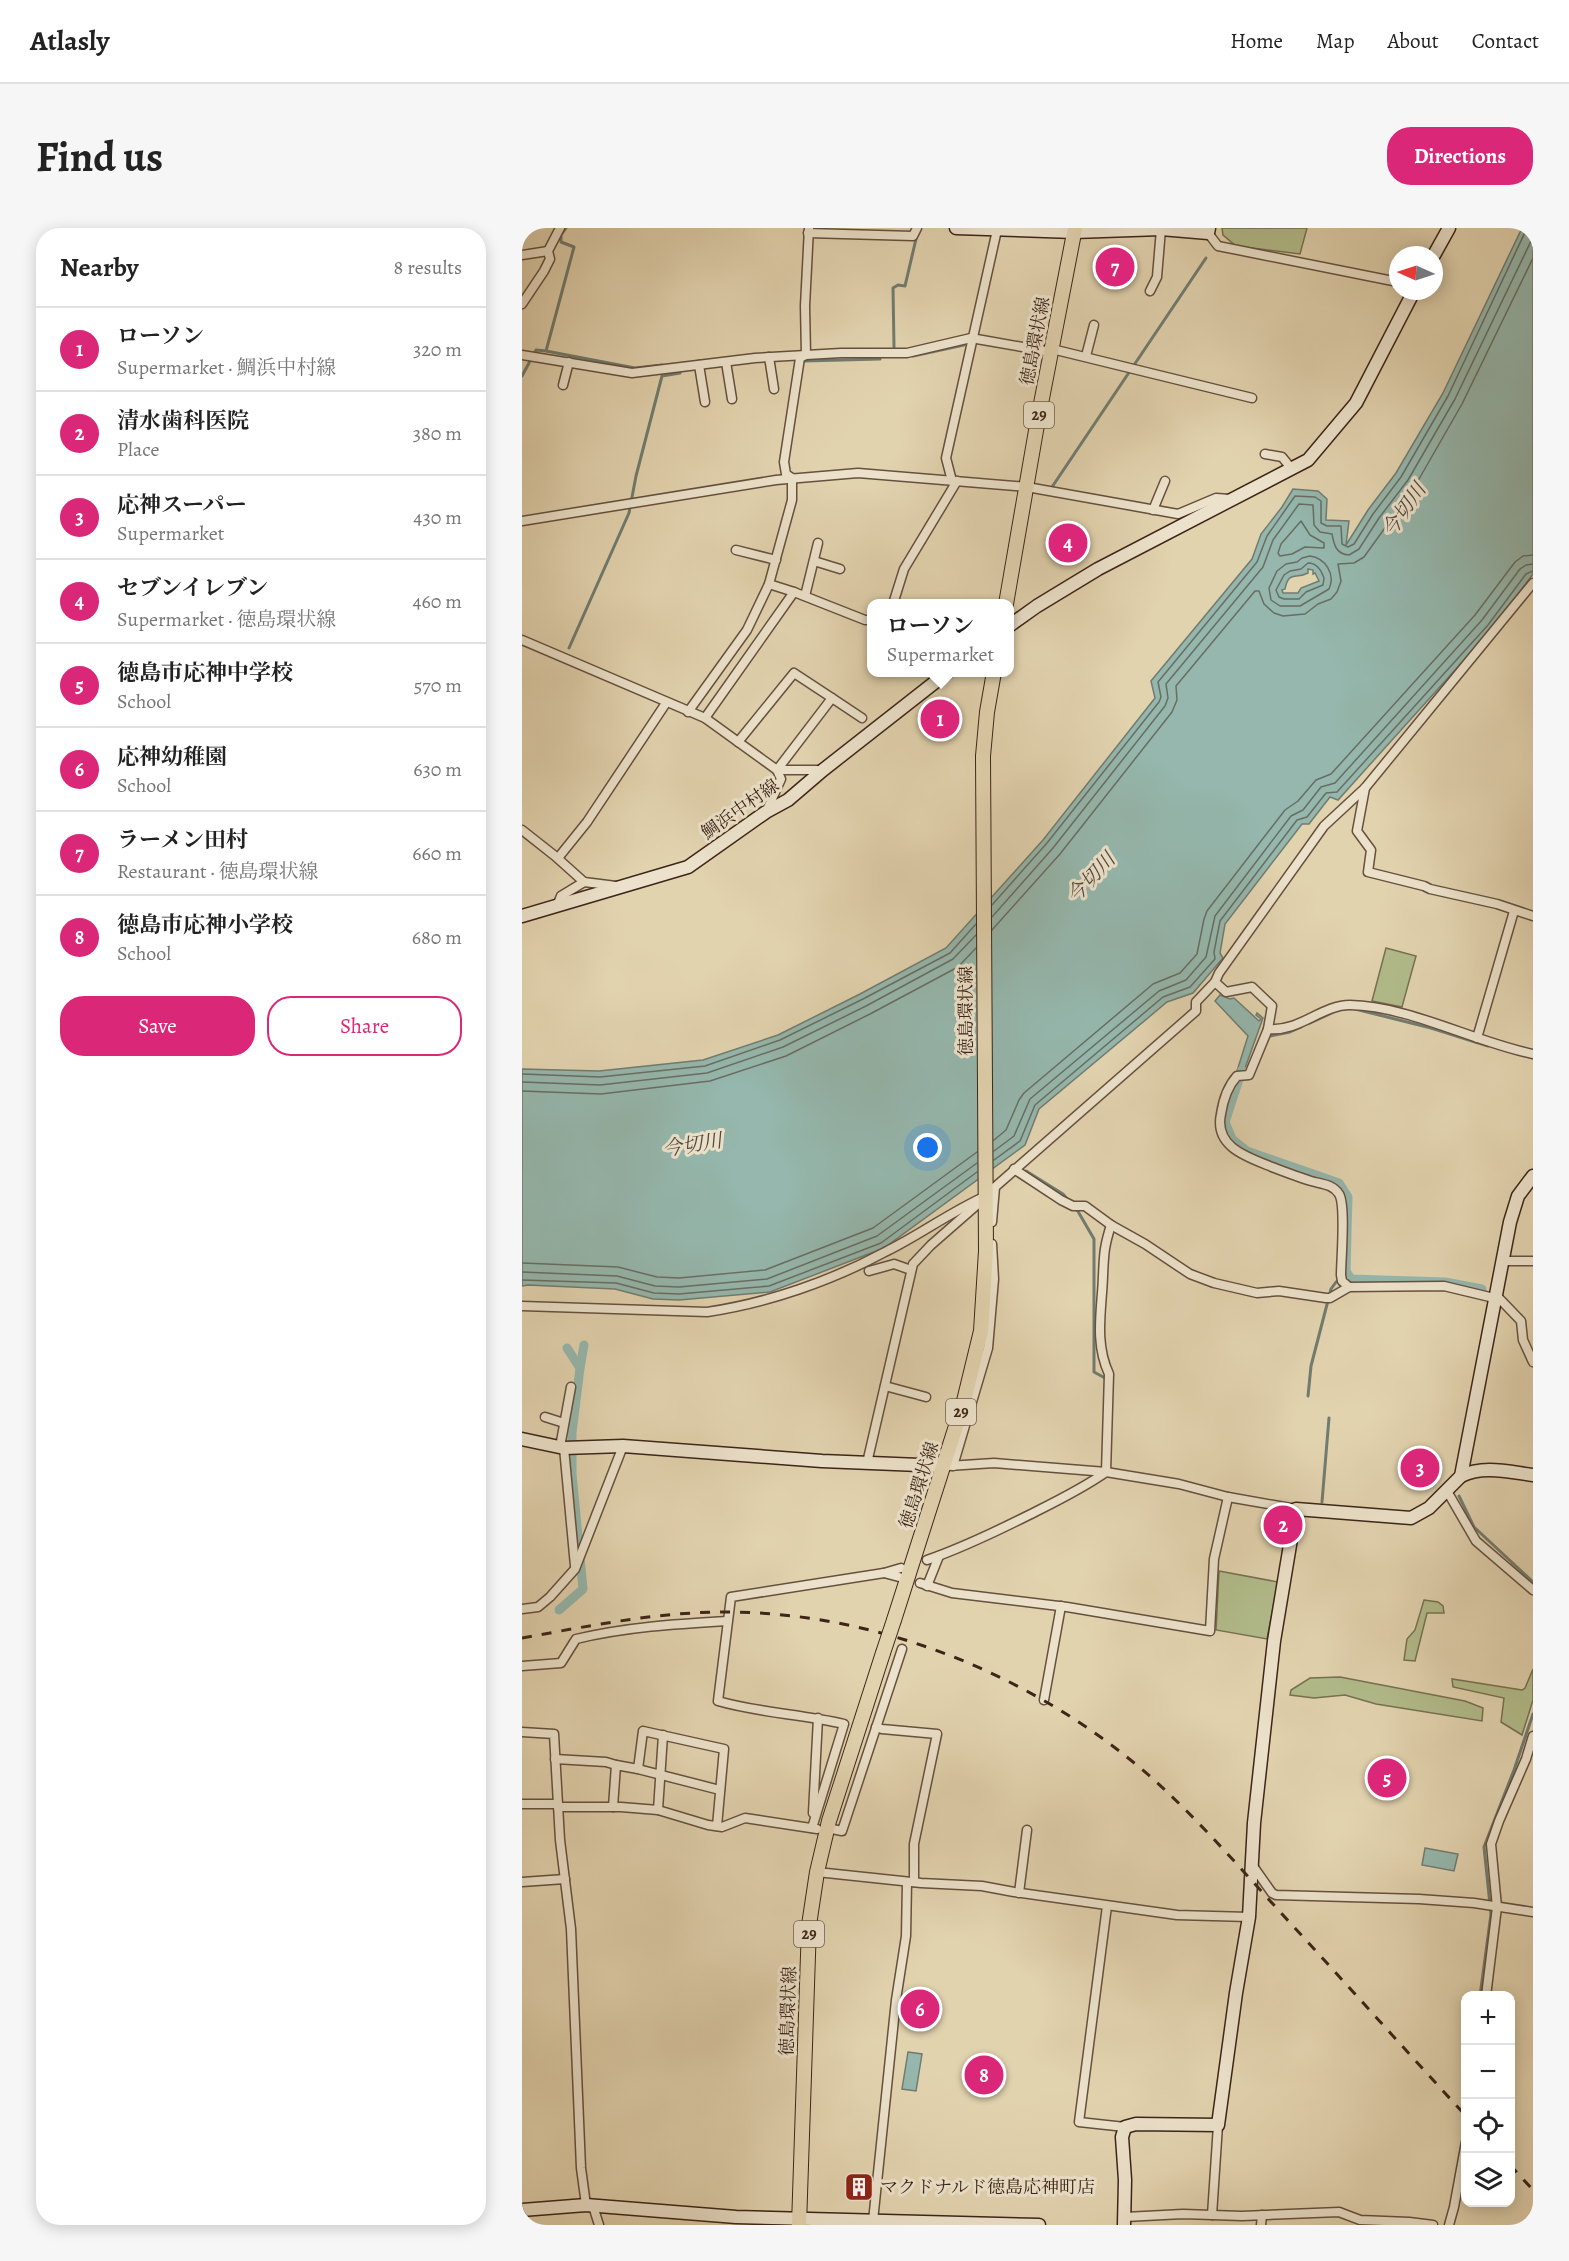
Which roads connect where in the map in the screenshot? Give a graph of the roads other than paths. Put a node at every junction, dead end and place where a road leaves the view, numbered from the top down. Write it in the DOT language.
graph roads {
  1 [pos="560,228"];
  2 [pos="917,228"];
  3 [pos="956,228"];
  4 [pos="1449,228"];
  5 [pos="1161,229"];
  6 [pos="808,230"];
  7 [pos="997,230"];
  8 [pos="1075,230"];
  9 [pos="1208,231"];
  10 [pos="1439,246"];
  11 [pos="548,251"];
  12 [pos="522,255"];
  13 [pos="1389,280"];
  14 [pos="1150,291"];
  15 [pos="1409,300"];
  16 [pos="522,304"];
  17 [pos="1094,325"];
  18 [pos="973,338"];
  19 [pos="1052,350"];
  20 [pos="806,355"];
  21 [pos="522,356"];
  22 [pos="1086,356"];
  23 [pos="769,357"];
  24 [pos="569,362"];
  25 [pos="726,362"];
  26 [pos="699,365"];
  27 [pos="563,384"];
  28 [pos="774,389"];
  29 [pos="1251,398"];
  30 [pos="732,399"];
  31 [pos="705,402"];
  32 [pos="1264,454"];
  33 [pos="1291,468"];
  34 [pos="792,478"];
  35 [pos="954,481"];
  36 [pos="1165,481"];
  37 [pos="1027,487"];
  38 [pos="1230,499"];
  39 [pos="1153,510"];
  40 [pos="522,520"];
  41 [pos="818,543"];
  42 [pos="736,550"];
  43 [pos="776,560"];
  44 [pos="814,561"];
  45 [pos="840,569"];
  46 [pos="1533,583"];
  47 [pos="769,584"];
  48 [pos="794,592"];
  49 [pos="805,596"];
  50 [pos="894,599"];
  51 [pos="1007,599"];
  52 [pos="867,620"];
  53 [pos="1014,622"];
  54 [pos="522,640"];
  55 [pos="941,677"];
  56 [pos="993,677"];
  57 [pos="832,698"];
  58 [pos="666,703"];
  59 [pos="688,712"];
  60 [pos="705,718"];
  61 [pos="862,718"];
  62 [pos="738,742"];
  63 [pos="777,770"];
  64 [pos="823,770"];
  65 [pos="1365,788"];
  66 [pos="766,812"];
  67 [pos="522,830"];
  68 [pos="558,858"];
  69 [pos="584,882"];
  70 [pos="624,886"];
  71 [pos="557,906"];
  72 [pos="1514,911"];
  73 [pos="522,916"];
  74 [pos="1533,916"];
  75 [pos="1215,982"];
  76 [pos="1268,1029"];
  77 [pos="1476,1038"];
  78 [pos="1533,1054"];
  79 [pos="1014,1169"];
  80 [pos="1533,1176"];
  81 [pos="986,1197"];
  82 [pos="1111,1225"];
  83 [pos="1501,1261"];
  84 [pos="1533,1261"];
  85 [pos="911,1270"];
  86 [pos="869,1271"];
  87 [pos="1344,1281"];
  88 [pos="1494,1296"];
  89 [pos="522,1306"];
  90 [pos="1533,1362"];
  91 [pos="885,1386"];
  92 [pos="571,1387"];
  93 [pos="926,1397"];
  94 [pos="545,1417"];
  95 [pos="564,1423"];
  96 [pos="522,1439"];
  97 [pos="622,1446"];
  98 [pos="562,1448"];
  99 [pos="867,1463"];
  100 [pos="949,1466"];
  101 [pos="1106,1472"];
  102 [pos="1533,1474"];
  103 [pos="1461,1476"];
  104 [pos="1447,1491"];
  105 [pos="1228,1497"];
  106 [pos="1296,1509"];
  107 [pos="939,1556"];
  108 [pos="927,1560"];
  109 [pos="575,1569"];
  110 [pos="900,1572"];
  111 [pos="1533,1590"];
  112 [pos="1061,1606"];
  113 [pos="522,1609"];
  114 [pos="727,1621"];
  115 [pos="902,1649"];
  116 [pos="522,1666"];
  117 [pos="1044,1700"];
  118 [pos="818,1718"];
  119 [pos="876,1727"];
  120 [pos="522,1732"];
  121 [pos="663,1735"];
  122 [pos="1533,1736"];
  123 [pos="555,1759"];
  124 [pos="616,1765"];
  125 [pos="638,1769"];
  126 [pos="660,1774"];
  127 [pos="720,1790"];
  128 [pos="522,1804"];
  129 [pos="558,1806"];
  130 [pos="614,1807"];
  131 [pos="658,1810"];
  132 [pos="717,1826"];
  133 [pos="812,1828"];
  134 [pos="827,1829"];
  135 [pos="1028,1830"];
  136 [pos="1253,1866"];
  137 [pos="817,1872"];
  138 [pos="565,1880"];
  139 [pos="522,1882"];
  140 [pos="911,1882"];
  141 [pos="1019,1893"];
  142 [pos="1107,1905"];
  143 [pos="1497,1908"];
  144 [pos="1533,1912"];
  145 [pos="1249,1917"];
  146 [pos="1487,1991"];
  147 [pos="1218,2125"];
  148 [pos="1125,2127"];
  149 [pos="1464,2153"];
  150 [pos="589,2206"];
  151 [pos="522,2210"];
  152 [pos="1212,2215"];
  153 [pos="1262,2215"];
  154 [pos="736,2221"];
  155 [pos="873,2221"];
  156 [pos="1125,2221"];
  157 [pos="799,2222"];
  158 [pos="903,2223"];
  159 [pos="599,2225"];
  160 [pos="1039,2225"];
  161 [pos="1261,2225"];
  162 [pos="1433,2225"];
  163 [pos="1449,2225"];
  1 -- 11 [label="street"];
  2 -- 6 [label="street"];
  3 -- 7 [label="street"];
  4 -- 10 [label="street"];
  5 -- 8 [label="street"];
  5 -- 9 [label="street"];
  5 -- 14 [label="street"];
  6 -- 20 [label="street"];
  7 -- 8 [label="street"];
  7 -- 18 [label="street"];
  8 -- 19 [label="main road, 徳島環状線 / 29"];
  9 -- 13 [label="street"];
  11 -- 12 [label="street"];
  11 -- 16 [label="street"];
  15 -- 33 [label="street"];
  17 -- 22 [label="street"];
  18 -- 19 [label="street"];
  18 -- 20 [label="street"];
  18 -- 35 [label="street"];
  19 -- 22 [label="street"];
  19 -- 37 [label="main road, 徳島環状線 / 29"];
  20 -- 23 [label="street"];
  20 -- 34 [label="street"];
  21 -- 24 [label="street"];
  22 -- 29 [label="street"];
  23 -- 25 [label="street"];
  23 -- 28 [label="street"];
  24 -- 26 [label="street"];
  24 -- 27 [label="street"];
  25 -- 26 [label="street"];
  25 -- 30 [label="street"];
  26 -- 31 [label="street"];
  32 -- 33 [label="street"];
  33 -- 38 [label="street"];
  34 -- 35 [label="street"];
  34 -- 40 [label="street"];
  34 -- 43 [label="street"];
  35 -- 37 [label="street"];
  35 -- 50 [label="street"];
  36 -- 39 [label="street"];
  37 -- 39 [label="street"];
  37 -- 51 [label="main road, 徳島環状線 / 29"];
  38 -- 39 [label="street"];
  38 -- 53 [label="street"];
  41 -- 44 [label="street"];
  42 -- 43 [label="street"];
  43 -- 47 [label="street"];
  44 -- 45 [label="street"];
  44 -- 49 [label="street"];
  46 -- 65 [label="street"];
  47 -- 48 [label="street"];
  47 -- 59 [label="street"];
  48 -- 49 [label="street"];
  48 -- 60 [label="street"];
  49 -- 52 [label="street"];
  54 -- 58 [label="street"];
  55 -- 64 [label="street, 鯛浜中村線"];
  56 -- 81 [label="main road, 徳島環状線 / 29"];
  57 -- 61 [label="street"];
  57 -- 62 [label="street"];
  57 -- 63 [label="street"];
  58 -- 59 [label="street"];
  58 -- 68 [label="street"];
  59 -- 60 [label="street"];
  60 -- 62 [label="street"];
  62 -- 63 [label="street"];
  63 -- 64 [label="street"];
  63 -- 66 [label="street"];
  64 -- 66 [label="street, 鯛浜中村線"];
  65 -- 72 [label="street"];
  65 -- 75 [label="street"];
  66 -- 70 [label="street, 鯛浜中村線"];
  67 -- 68 [label="street"];
  68 -- 69 [label="street"];
  69 -- 70 [label="street"];
  69 -- 71 [label="street"];
  70 -- 71 [label="street, 鯛浜中村線"];
  71 -- 73 [label="street, 鯛浜中村線"];
  72 -- 74 [label="street"];
  72 -- 77 [label="street"];
  75 -- 76 [label="street"];
  75 -- 79 [label="street"];
  76 -- 77 [label="street"];
  76 -- 87 [label="street"];
  77 -- 78 [label="street"];
  79 -- 82 [label="street"];
  79 -- 100 [label="street"];
  80 -- 83 [label="street"];
  81 -- 85 [label="street"];
  81 -- 89 [label="street"];
  81 -- 100 [label="main road, 徳島環状線 / 29"];
  82 -- 87 [label="street"];
  82 -- 101 [label="street"];
  83 -- 84 [label="street"];
  83 -- 88 [label="street"];
  85 -- 86 [label="street"];
  85 -- 91 [label="street"];
  87 -- 88 [label="street"];
  88 -- 90 [label="street"];
  88 -- 103 [label="street"];
  91 -- 93 [label="street"];
  91 -- 99 [label="street"];
  92 -- 95 [label="street"];
  94 -- 95 [label="street"];
  95 -- 98 [label="street"];
  96 -- 98 [label="street"];
  97 -- 98 [label="street"];
  97 -- 99 [label="street"];
  97 -- 109 [label="street"];
  98 -- 109 [label="street"];
  99 -- 100 [label="street"];
  100 -- 101 [label="street"];
  100 -- 134 [label="main road, 徳島環状線 / 29, bridge"];
  101 -- 105 [label="street"];
  101 -- 107 [label="street"];
  102 -- 103 [label="street"];
  103 -- 104 [label="street"];
  104 -- 106 [label="street"];
  104 -- 111 [label="street"];
  105 -- 106 [label="street"];
  105 -- 112 [label="street"];
  106 -- 136 [label="street"];
  107 -- 108 [label="street"];
  107 -- 112 [label="street"];
  109 -- 113 [label="street"];
  110 -- 114 [label="street"];
  112 -- 117 [label="street"];
  114 -- 116 [label="street"];
  114 -- 118 [label="street"];
  115 -- 119 [label="street"];
  118 -- 133 [label="street"];
  118 -- 133 [label="street"];
  119 -- 134 [label="street"];
  119 -- 140 [label="street"];
  120 -- 123 [label="street"];
  121 -- 125 [label="street"];
  121 -- 126 [label="street"];
  121 -- 127 [label="street"];
  122 -- 143 [label="street"];
  123 -- 124 [label="street"];
  123 -- 129 [label="street"];
  124 -- 125 [label="street"];
  124 -- 130 [label="street"];
  125 -- 126 [label="street"];
  126 -- 127 [label="street"];
  126 -- 131 [label="street"];
  127 -- 132 [label="street"];
  128 -- 129 [label="street"];
  129 -- 130 [label="street"];
  129 -- 138 [label="street"];
  130 -- 131 [label="street"];
  131 -- 132 [label="street"];
  132 -- 133 [label="street"];
  133 -- 134 [label="street"];
  134 -- 137 [label="main road, 徳島環状線 / 29"];
  135 -- 141 [label="street"];
  136 -- 143 [label="street"];
  136 -- 145 [label="street"];
  137 -- 140 [label="street"];
  137 -- 157 [label="main road, 徳島環状線 / 29"];
  138 -- 139 [label="street"];
  138 -- 150 [label="street"];
  140 -- 141 [label="street"];
  140 -- 155 [label="street"];
  141 -- 142 [label="street"];
  142 -- 145 [label="street"];
  142 -- 148 [label="street"];
  143 -- 144 [label="street"];
  143 -- 146 [label="street"];
  145 -- 147 [label="street"];
  147 -- 148 [label="street"];
  147 -- 152 [label="street"];
  148 -- 156 [label="street"];
  149 -- 163 [label="street"];
  150 -- 151 [label="street"];
  150 -- 154 [label="street"];
  150 -- 159 [label="street"];
  152 -- 153 [label="street"];
  152 -- 156 [label="street"];
  153 -- 161 [label="street"];
  153 -- 162 [label="street"];
  154 -- 157 [label="street"];
  155 -- 157 [label="street"];
  155 -- 158 [label="street"];
  158 -- 160 [label="street"];
}
